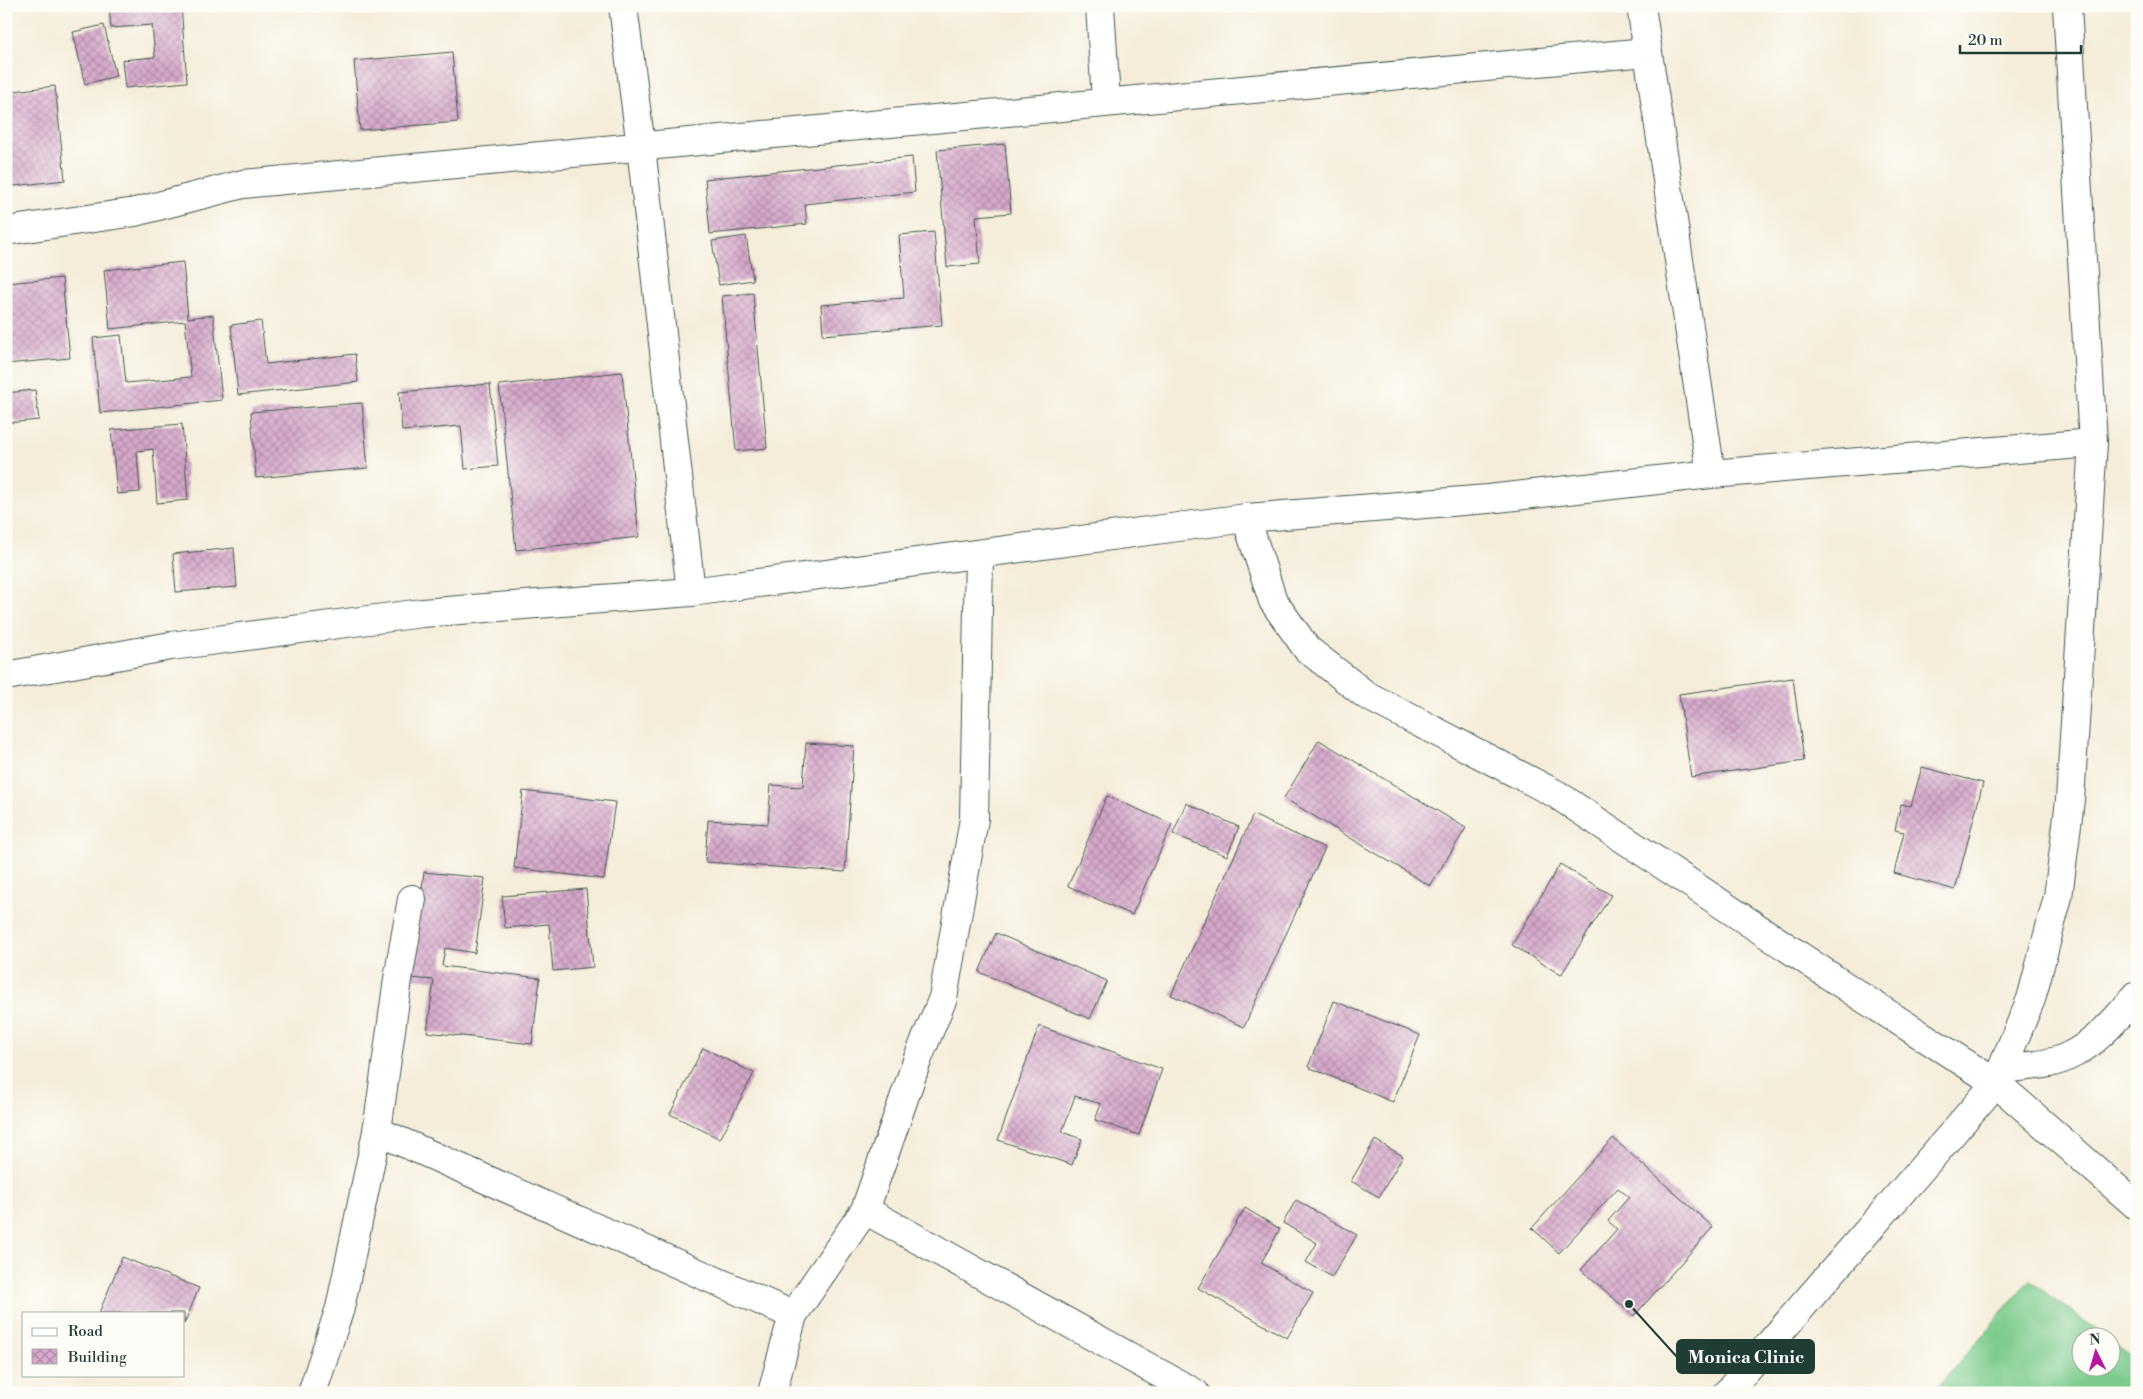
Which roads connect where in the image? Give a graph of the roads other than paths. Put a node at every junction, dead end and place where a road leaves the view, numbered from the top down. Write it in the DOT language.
graph roads {
  1 [pos="623,6"];
  2 [pos="1100,6"];
  3 [pos="1641,6"];
  4 [pos="2067,6"];
  5 [pos="1646,52"];
  6 [pos="1106,101"];
  7 [pos="641,147"];
  8 [pos="6,231"];
  9 [pos="2093,443"];
  10 [pos="1711,474"];
  11 [pos="1246,518"];
  12 [pos="979,554"];
  13 [pos="691,592"];
  14 [pos="6,676"];
  15 [pos="412,900"];
  16 [pos="2137,995"];
  17 [pos="1999,1076"];
  18 [pos="377,1131"];
  19 [pos="2134,1200"];
  20 [pos="865,1210"];
  21 [pos="793,1315"];
  22 [pos="312,1393"];
  23 [pos="772,1393"];
  24 [pos="1195,1393"];
  25 [pos="1727,1393"];
  1 -- 7 [label="street"];
  2 -- 6 [label="street"];
  3 -- 5 [label="street"];
  4 -- 9 [label="street"];
  5 -- 6 [label="street"];
  5 -- 10 [label="street"];
  6 -- 7 [label="street"];
  7 -- 8 [label="street"];
  7 -- 13 [label="street"];
  9 -- 10 [label="street"];
  9 -- 17 [label="street"];
  10 -- 11 [label="street"];
  11 -- 12 [label="street"];
  11 -- 17 [label="street"];
  12 -- 13 [label="street"];
  12 -- 20 [label="street"];
  13 -- 14 [label="street"];
  15 -- 18 [label="street"];
  16 -- 17 [label="street"];
  17 -- 19 [label="street"];
  17 -- 25 [label="street"];
  18 -- 21 [label="street"];
  18 -- 22 [label="street"];
  20 -- 21 [label="street"];
  20 -- 24 [label="street"];
  21 -- 23 [label="street"];
}
